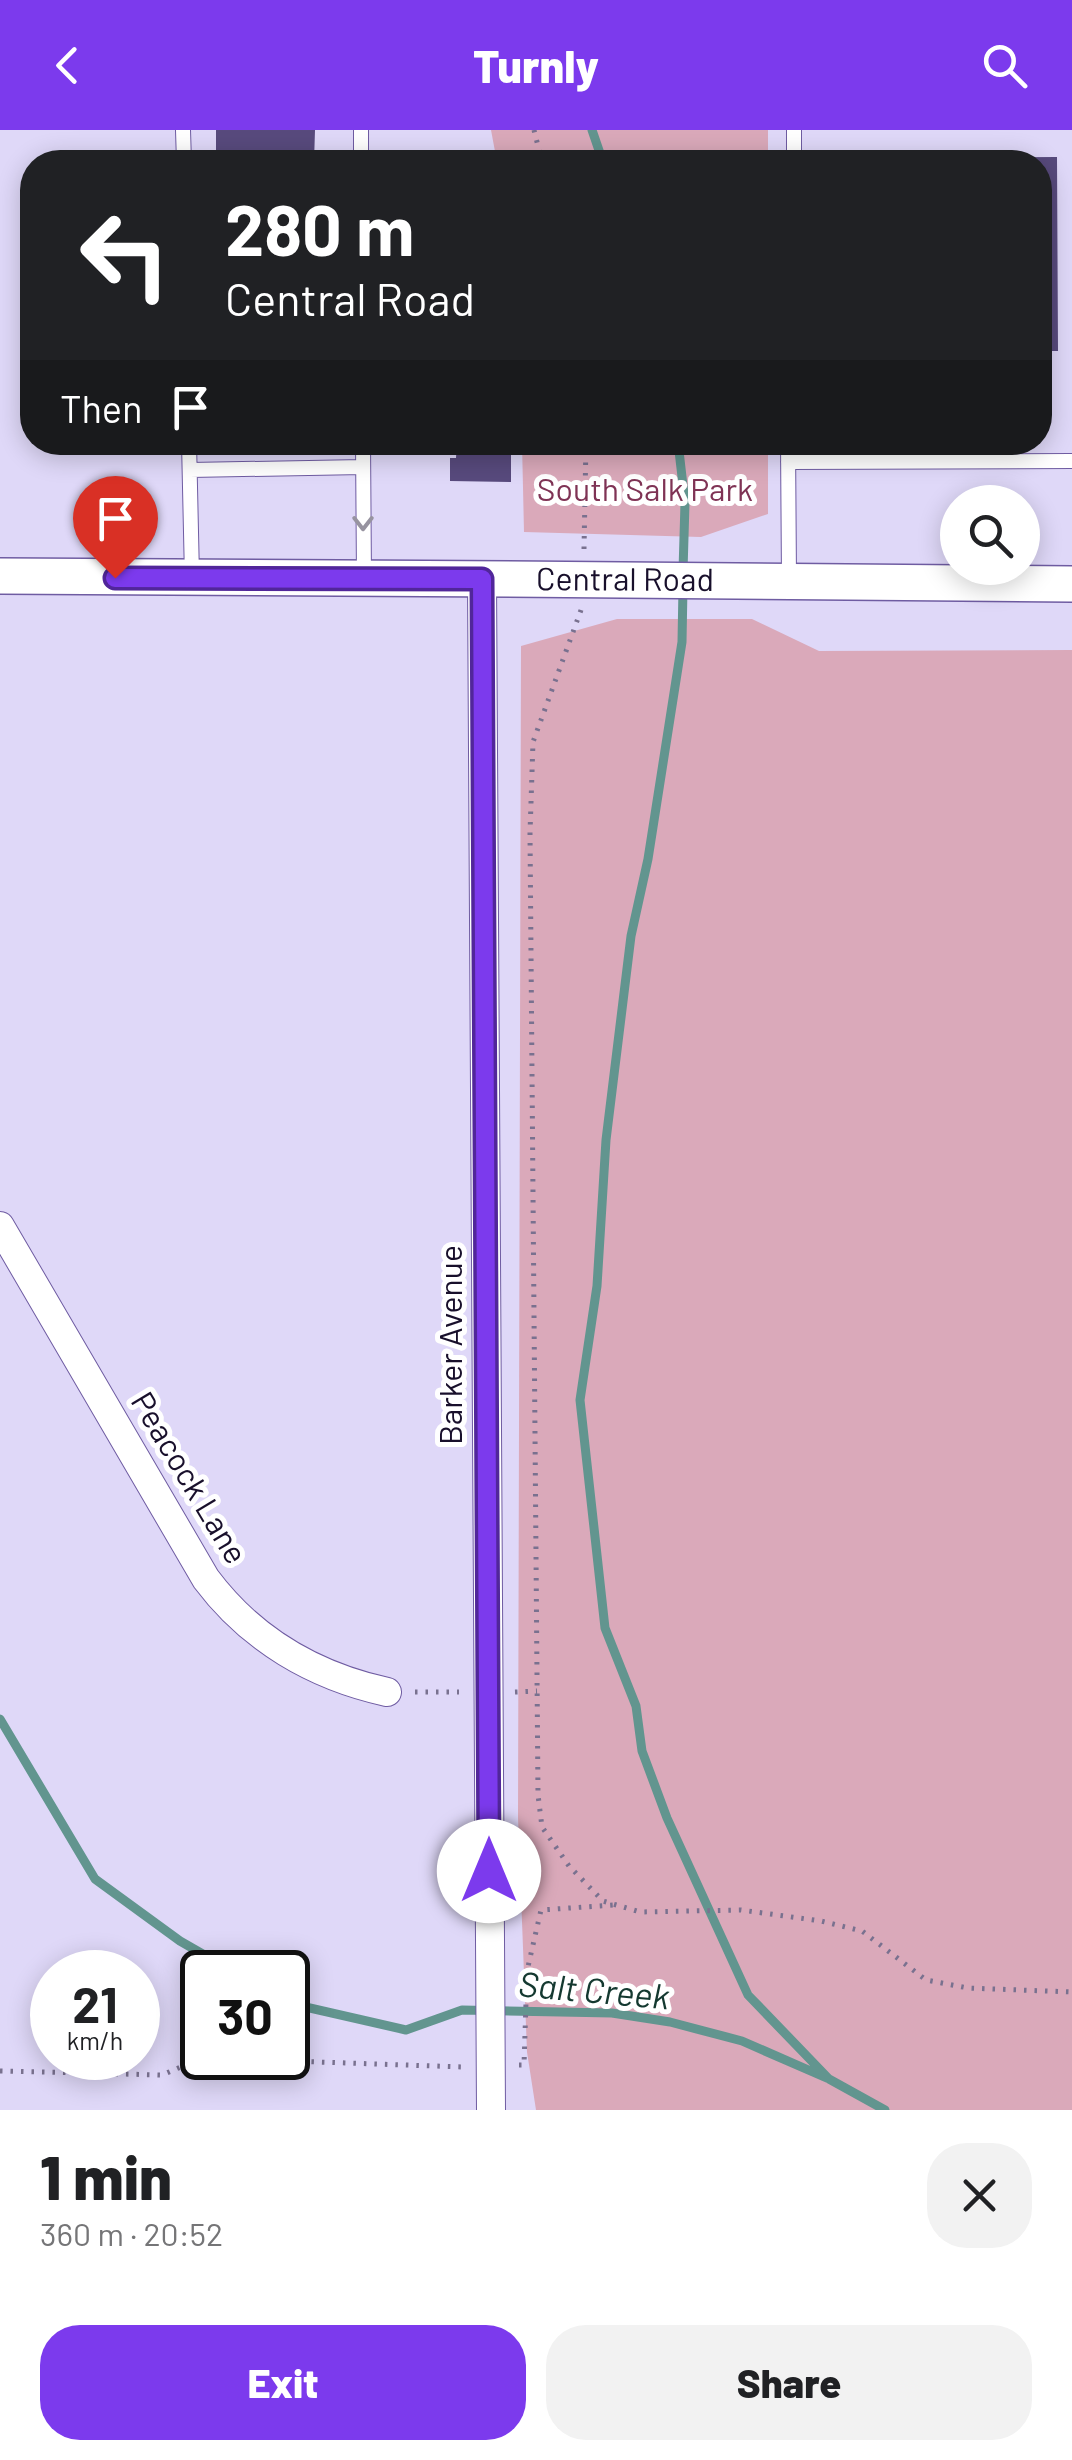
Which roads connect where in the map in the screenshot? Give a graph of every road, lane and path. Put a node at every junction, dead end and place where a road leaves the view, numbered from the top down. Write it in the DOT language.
graph roads {
  1 [pos="189,455"];
  2 [pos="363,455"];
  3 [pos="586,455"];
  4 [pos="788,455"];
  5 [pos="1072,461"];
  6 [pos="788,462"];
  7 [pos="363,467"];
  8 [pos="190,470"];
  9 [pos="0,576"];
  10 [pos="192,578"];
  11 [pos="364,579"];
  12 [pos="482,579"];
  13 [pos="789,579"];
  14 [pos="584,581"];
  15 [pos="1072,584"];
  16 [pos="0,1226"];
  17 [pos="387,1692"];
  18 [pos="616,1905"];
  19 [pos="1072,1992"];
  20 [pos="490,2053"];
  21 [pos="0,2071"];
  22 [pos="491,2110"];
  1 -- 8 [label="lane"];
  2 -- 7 [label="lane"];
  3 -- 14 [label="path"];
  4 -- 6 [label="lane"];
  5 -- 6 [label="lane"];
  6 -- 13 [label="lane"];
  7 -- 8 [label="lane"];
  7 -- 11 [label="lane, one-way"];
  8 -- 10 [label="lane"];
  9 -- 10 [label="street, Central Road"];
  10 -- 11 [label="street, Central Road"];
  11 -- 12 [label="street, Central Road"];
  12 -- 14 [label="street, Central Road"];
  12 -- 20 [label="street, Barker Avenue"];
  13 -- 14 [label="street, Central Road"];
  13 -- 15 [label="street, Central Road"];
  14 -- 18 [label="path"];
  16 -- 17 [label="street, Peacock Lane"];
  18 -- 19 [label="path"];
  18 -- 20 [label="path"];
  20 -- 21 [label="path"];
  20 -- 22 [label="street, Barker Avenue"];
}
